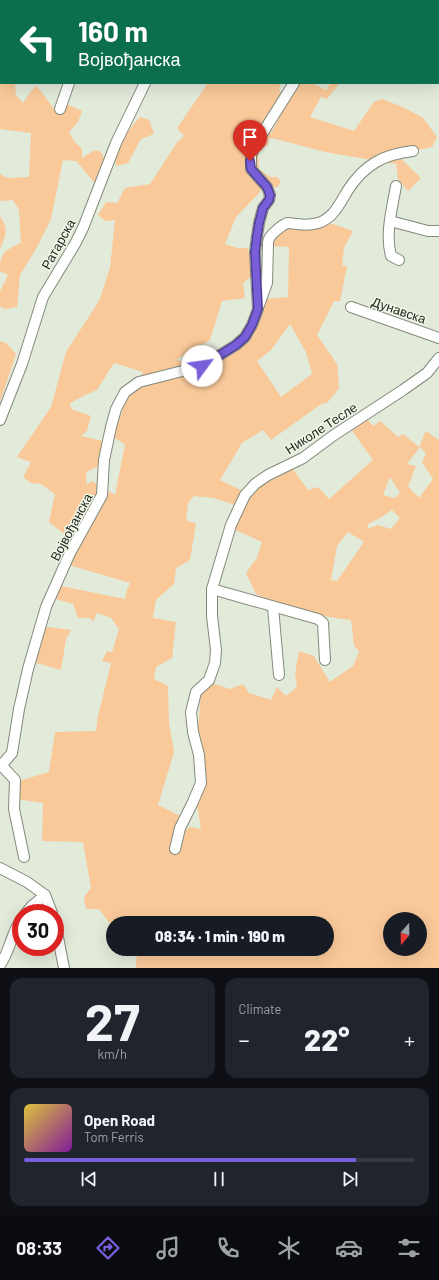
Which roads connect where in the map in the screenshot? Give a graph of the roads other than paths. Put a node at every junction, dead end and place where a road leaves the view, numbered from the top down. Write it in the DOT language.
graph roads {
  1 [pos="69,84"];
  2 [pos="146,84"];
  3 [pos="293,84"];
  4 [pos="60,109"];
  5 [pos="413,151"];
  6 [pos="396,186"];
  7 [pos="390,221"];
  8 [pos="439,231"];
  9 [pos="399,260"];
  10 [pos="351,307"];
  11 [pos="258,309"];
  12 [pos="439,338"];
  13 [pos="439,358"];
  14 [pos="0,420"];
  15 [pos="212,589"];
  16 [pos="273,607"];
  17 [pos="325,660"];
  18 [pos="279,675"];
  19 [pos="1,766"];
  20 [pos="175,848"];
  21 [pos="24,857"];
  22 [pos="0,868"];
  23 [pos="45,895"];
  24 [pos="34,904"];
  25 [pos="48,904"];
  26 [pos="12,939"];
  27 [pos="62,956"];
  28 [pos="0,965"];
  29 [pos="64,968"];
  1 -- 4 [label="street"];
  2 -- 14 [label="street, Ратарска"];
  3 -- 11 [label="street, Војвођанска"];
  5 -- 11 [label="street"];
  6 -- 7 [label="street"];
  7 -- 8 [label="street"];
  7 -- 9 [label="street"];
  10 -- 12 [label="street, Дунавска"];
  11 -- 19 [label="street, Војвођанска"];
  13 -- 15 [label="street, Николе Тесле"];
  15 -- 16 [label="street"];
  15 -- 20 [label="street, Николе Тесле"];
  16 -- 17 [label="street"];
  16 -- 18 [label="street"];
  19 -- 21 [label="street"];
  22 -- 23 [label="street"];
  23 -- 24 [label="street"];
  23 -- 25 [label="street"];
  26 -- 28 [label="street"];
  27 -- 29 [label="street"];
}
